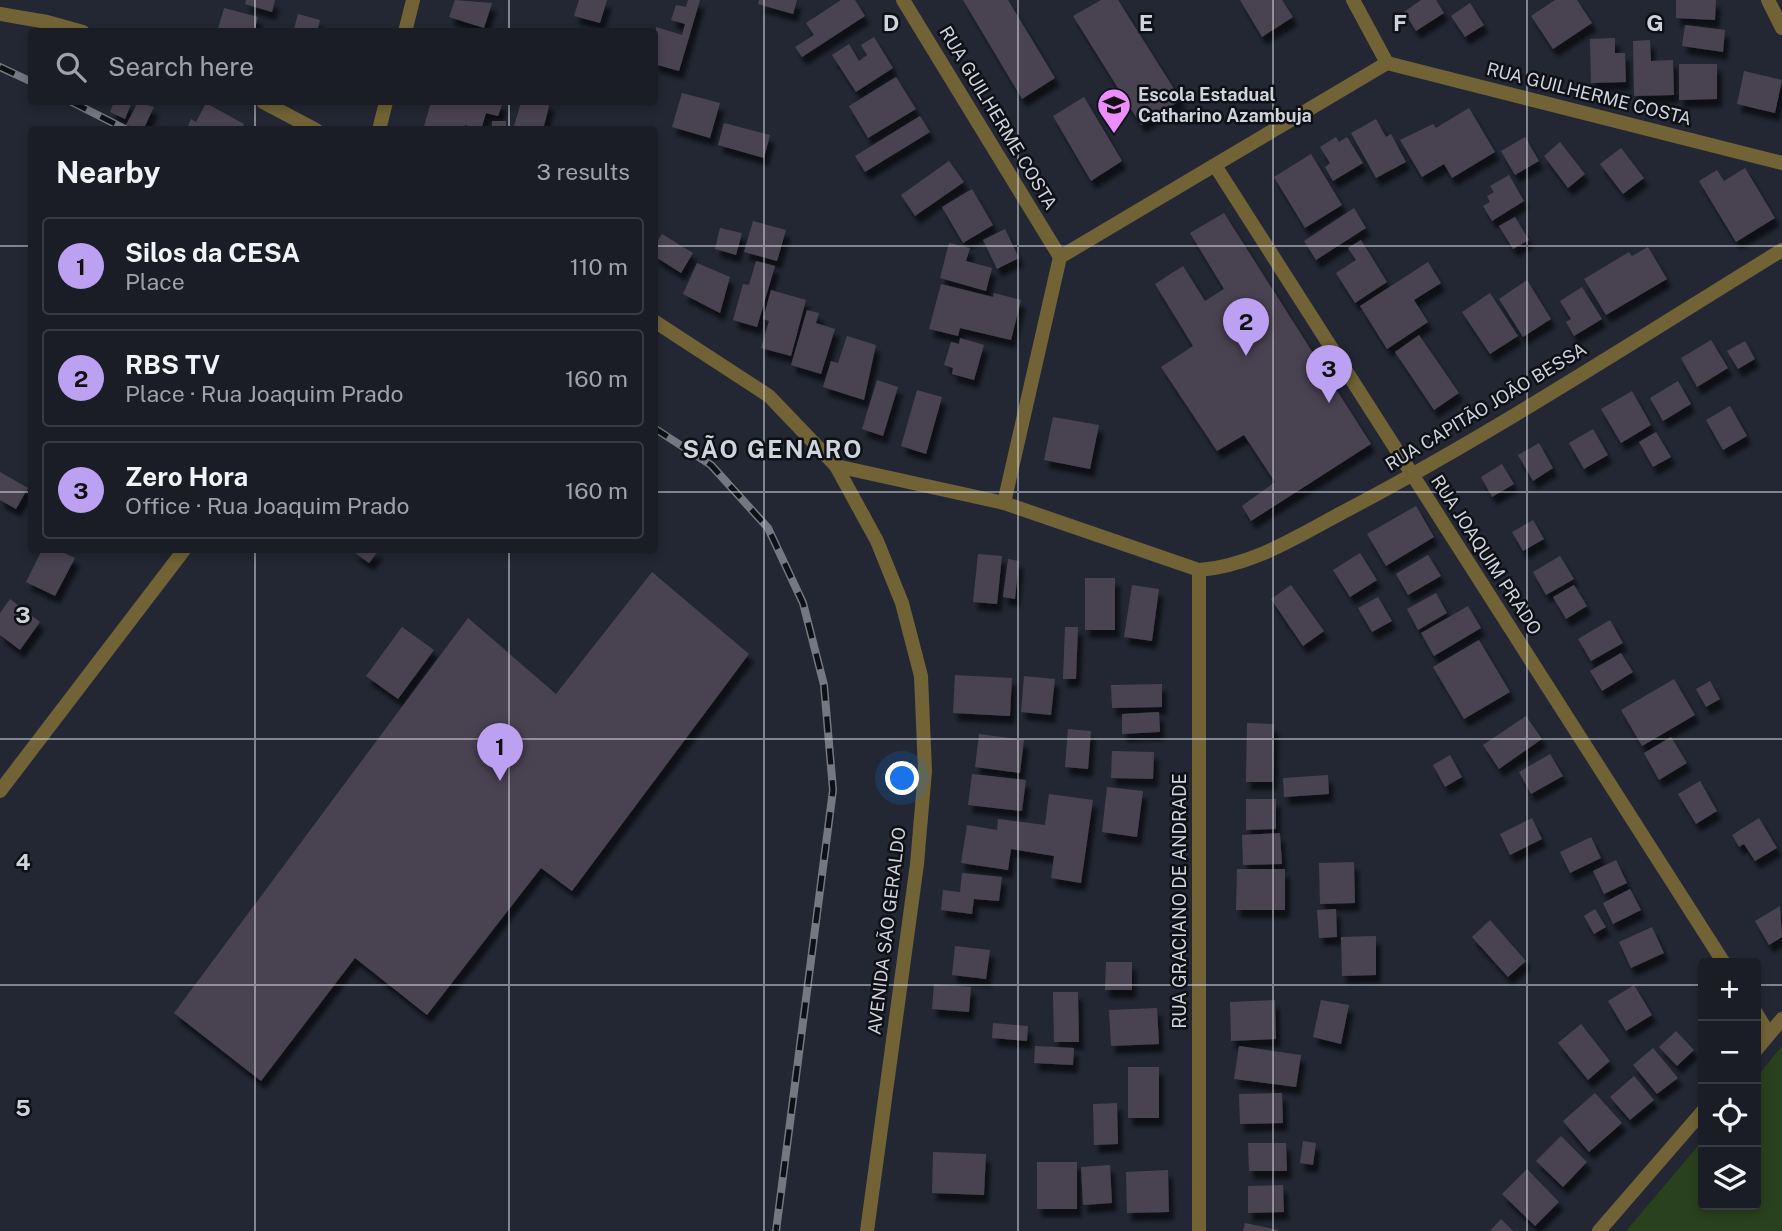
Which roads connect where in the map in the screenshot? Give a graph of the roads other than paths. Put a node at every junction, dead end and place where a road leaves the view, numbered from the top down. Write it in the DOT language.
graph roads {
  1 [pos="413,0"];
  2 [pos="903,0"];
  3 [pos="1353,0"];
  4 [pos="1768,0"];
  5 [pos="0,14"];
  6 [pos="69,28"];
  7 [pos="406,28"];
  8 [pos="1782,28"];
  9 [pos="1387,63"];
  10 [pos="269,105"];
  11 [pos="385,105"];
  12 [pos="308,126"];
  13 [pos="380,126"];
  14 [pos="1782,163"];
  15 [pos="1216,167"];
  16 [pos="1782,250"];
  17 [pos="1060,257"];
  18 [pos="658,324"];
  19 [pos="836,466"];
  20 [pos="1412,475"];
  21 [pos="1004,503"];
  22 [pos="182,553"];
  23 [pos="1199,570"];
  24 [pos="0,791"];
  25 [pos="1721,958"];
  26 [pos="1782,1019"];
  27 [pos="1761,1021"];
  28 [pos="1769,1034"];
  29 [pos="1761,1044"];
  30 [pos="1698,1117"];
  31 [pos="867,1231"];
  32 [pos="1199,1231"];
  33 [pos="1599,1231"];
  1 -- 7 [label="street"];
  2 -- 17 [label="street, RUA GUILHERME COSTA"];
  3 -- 9 [label="street"];
  4 -- 8 [label="street"];
  5 -- 6 [label="street"];
  9 -- 14 [label="street, RUA GUILHERME COSTA"];
  9 -- 15 [label="street"];
  10 -- 12 [label="street"];
  11 -- 13 [label="street"];
  15 -- 17 [label="street"];
  15 -- 20 [label="street, RUA JOAQUIM PRADO"];
  16 -- 20 [label="street, RUA CAPITÃO JOÃO BESSA"];
  17 -- 21 [label="street"];
  18 -- 19 [label="street, AVENIDA SÃO GERALDO"];
  19 -- 21 [label="street"];
  19 -- 31 [label="street, AVENIDA SÃO GERALDO"];
  20 -- 23 [label="street, RUA CAPITÃO JOÃO BESSA"];
  20 -- 25 [label="street, RUA JOAQUIM PRADO"];
  21 -- 23 [label="street"];
  22 -- 24 [label="street"];
  23 -- 32 [label="street, RUA GRACIANO DE ANDRADE"];
  26 -- 28 [label="street"];
  27 -- 28 [label="street"];
  28 -- 29 [label="street"];
  30 -- 33 [label="street"];
}
